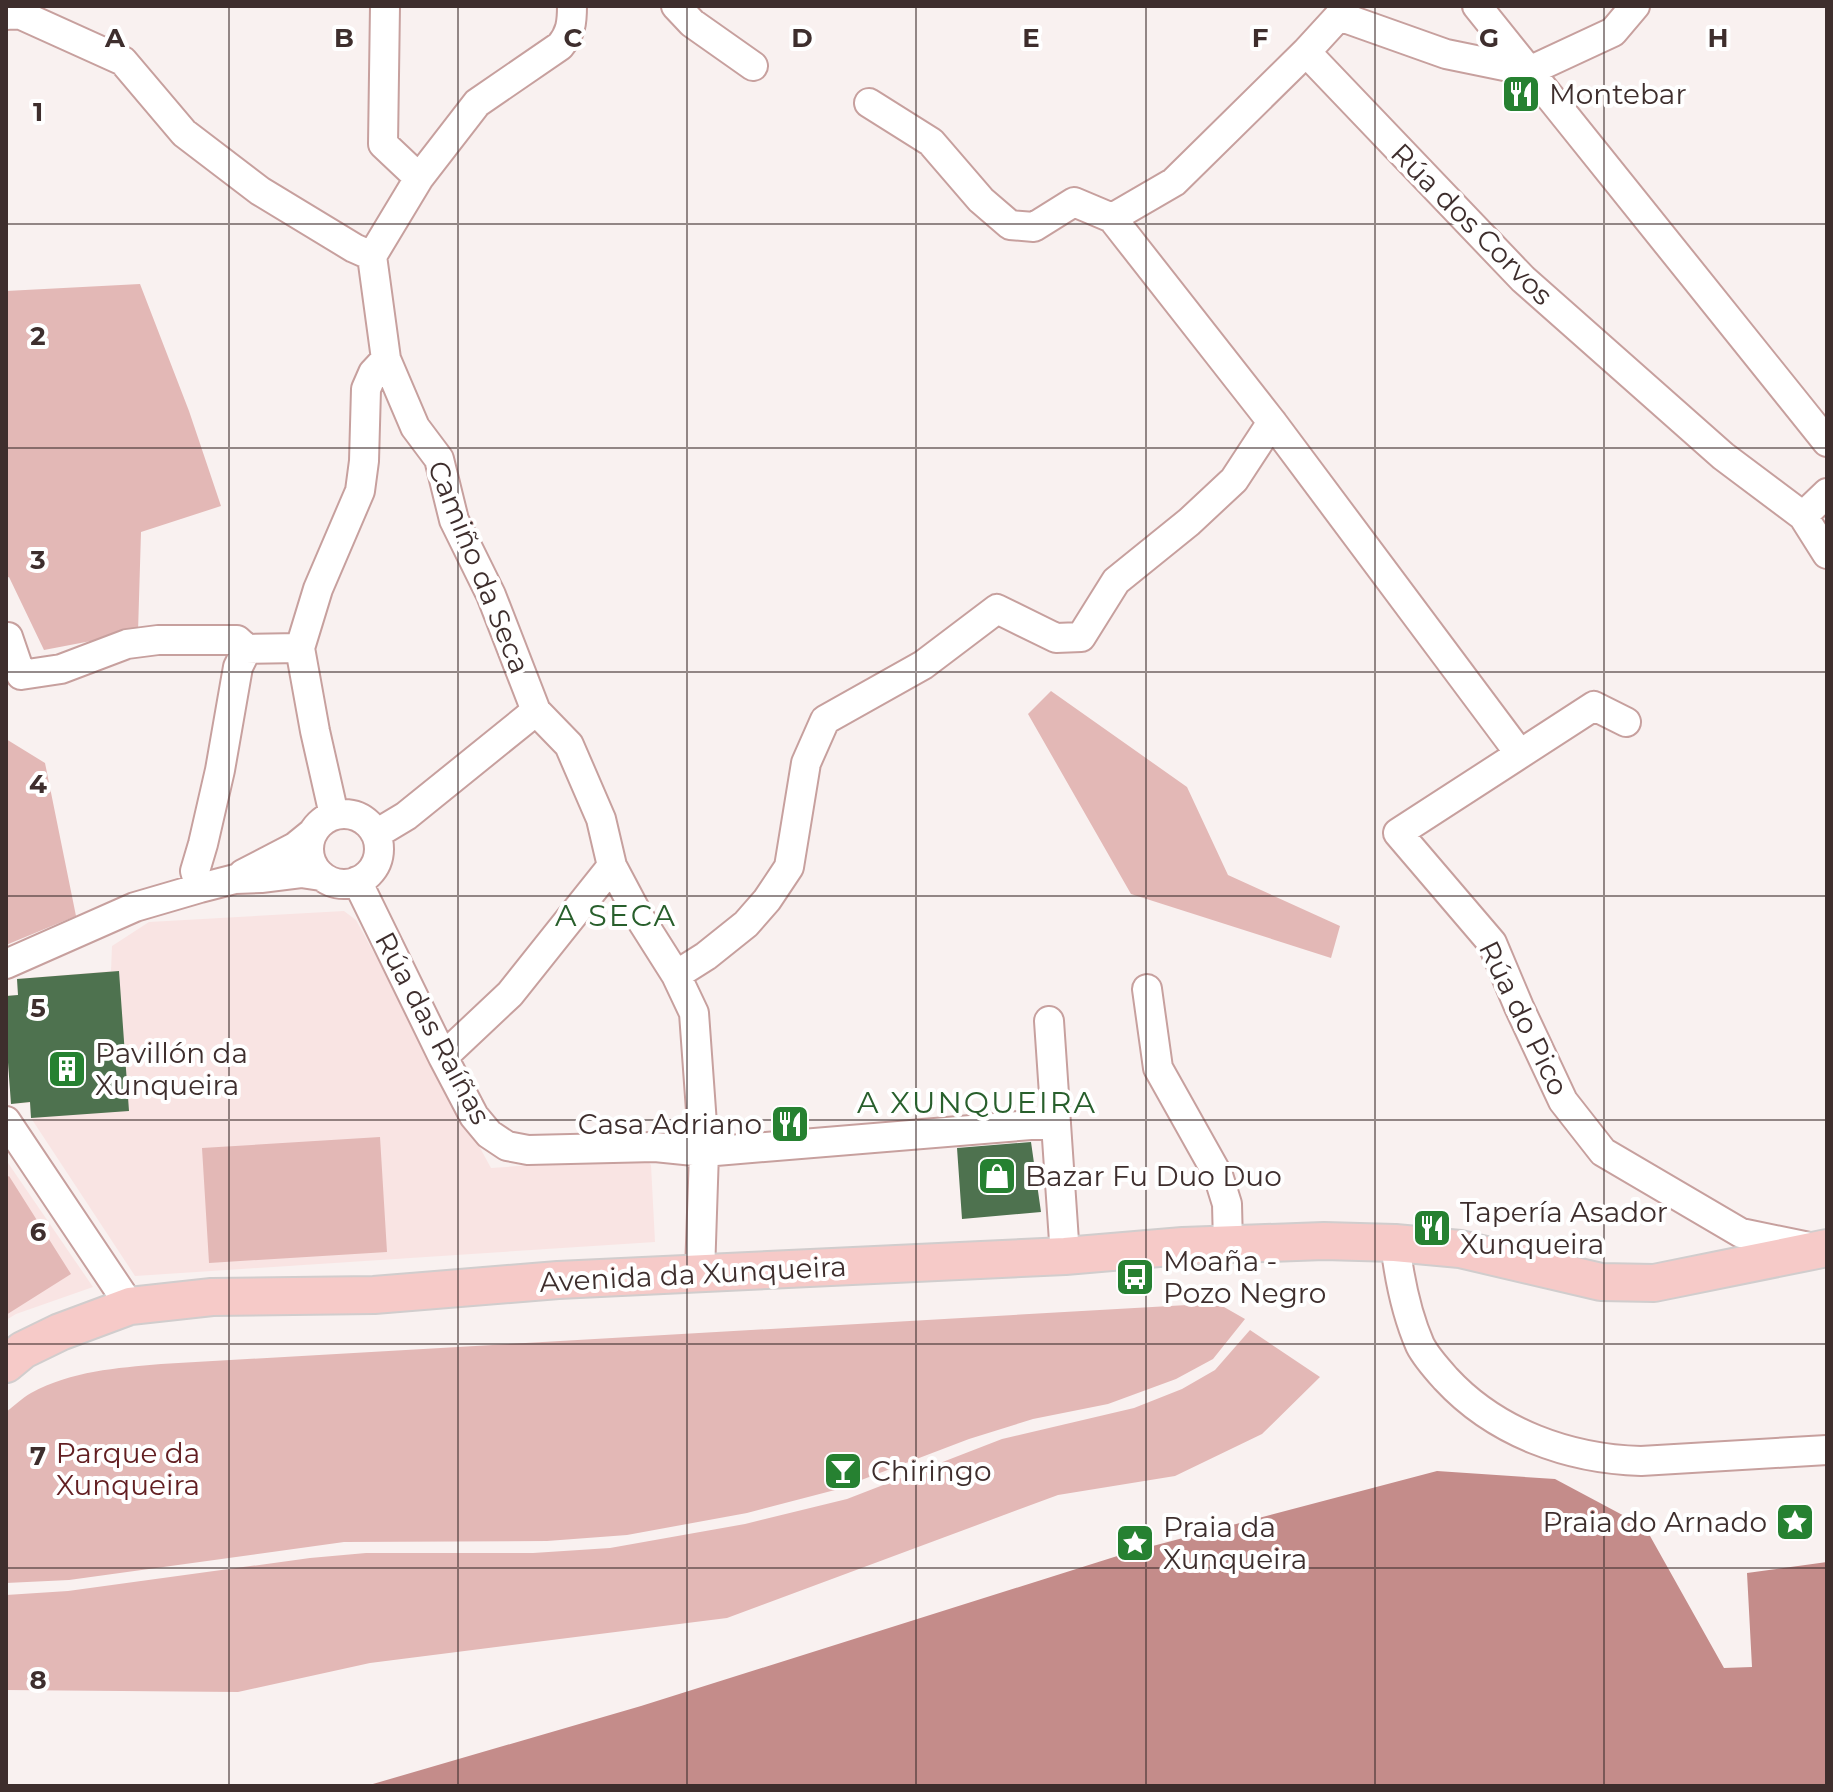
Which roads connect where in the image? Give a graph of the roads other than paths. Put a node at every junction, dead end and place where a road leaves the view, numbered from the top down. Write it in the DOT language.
graph roads {
  1 [pos="385,6"];
  2 [pos="572,6"];
  3 [pos="676,6"];
  4 [pos="1477,6"];
  5 [pos="1635,6"];
  6 [pos="1337,9"];
  7 [pos="15,12"];
  8 [pos="1306,52"];
  9 [pos="753,66"];
  10 [pos="1529,71"];
  11 [pos="869,103"];
  12 [pos="419,178"];
  13 [pos="1112,218"];
  14 [pos="372,256"];
  15 [pos="386,359"];
  16 [pos="1272,422"];
  17 [pos="1827,442"];
  18 [pos="1827,493"];
  19 [pos="1803,516"];
  20 [pos="1827,554"];
  21 [pos="6,638"];
  22 [pos="300,648"];
  23 [pos="247,649"];
  24 [pos="536,711"];
  25 [pos="1626,722"];
  26 [pos="1520,754"];
  27 [pos="334,815"];
  28 [pos="311,834"];
  29 [pos="376,834"];
  30 [pos="612,866"];
  31 [pos="321,876"];
  32 [pos="235,879"];
  33 [pos="357,881"];
  34 [pos="200,888"];
  35 [pos="6,964"];
  36 [pos="676,975"];
  37 [pos="1147,989"];
  38 [pos="1049,1021"];
  39 [pos="443,1057"];
  40 [pos="6,1121"];
  41 [pos="1056,1123"];
  42 [pos="704,1152"];
  43 [pos="1228,1244"];
  44 [pos="1388,1248"];
  45 [pos="1826,1250"];
  46 [pos="1065,1256"];
  47 [pos="700,1273"];
  48 [pos="130,1306"];
  49 [pos="6,1364"];
  50 [pos="1827,1450"];
  1 -- 12 [label="street"];
  2 -- 12 [label="street"];
  3 -- 9 [label="street"];
  4 -- 10 [label="street"];
  5 -- 10 [label="street"];
  6 -- 8 [label="street"];
  6 -- 10 [label="street"];
  7 -- 14 [label="street"];
  8 -- 13 [label="street"];
  8 -- 19 [label="street, Rúa dos Corvos"];
  10 -- 17 [label="street"];
  11 -- 13 [label="street"];
  12 -- 14 [label="street"];
  13 -- 16 [label="street"];
  14 -- 15 [label="street, Camiño da Seca"];
  15 -- 22 [label="street"];
  15 -- 24 [label="street, Camiño da Seca"];
  16 -- 26 [label="street"];
  16 -- 36 [label="street"];
  18 -- 19 [label="street"];
  19 -- 20 [label="street, Rúa dos Corvos"];
  21 -- 23 [label="street"];
  22 -- 23 [label="street"];
  22 -- 27 [label="street"];
  23 -- 34 [label="street"];
  24 -- 29 [label="street"];
  24 -- 30 [label="street, Camiño da Seca"];
  25 -- 26 [label="street, Rúa do Pico"];
  26 -- 45 [label="street, Rúa do Pico"];
  27 -- 28 [label="street"];
  27 -- 29 [label="street"];
  28 -- 31 [label="street"];
  28 -- 32 [label="street"];
  29 -- 33 [label="street"];
  30 -- 36 [label="street, Camiño da Seca"];
  30 -- 39 [label="street"];
  31 -- 32 [label="street"];
  31 -- 33 [label="street"];
  32 -- 34 [label="street"];
  33 -- 39 [label="street, Rúa das Raíñas"];
  34 -- 35 [label="street"];
  36 -- 42 [label="street, Camiño da Seca"];
  37 -- 43 [label="street"];
  38 -- 41 [label="street"];
  39 -- 42 [label="street, Rúa das Raíñas"];
  40 -- 48 [label="street"];
  41 -- 42 [label="street, Rúa das Raíñas"];
  41 -- 46 [label="street"];
  42 -- 47 [label="street, Camiño da Seca"];
  43 -- 44 [label="main road, Avenida da Xunqueira"];
  43 -- 46 [label="main road, Avenida da Xunqueira"];
  44 -- 45 [label="main road, Avenida da Xunqueira"];
  44 -- 50 [label="street"];
  46 -- 47 [label="main road, Avenida da Xunqueira"];
  47 -- 48 [label="main road, Avenida da Xunqueira"];
  48 -- 49 [label="main road, Avenida da Xunqueira"];
}
